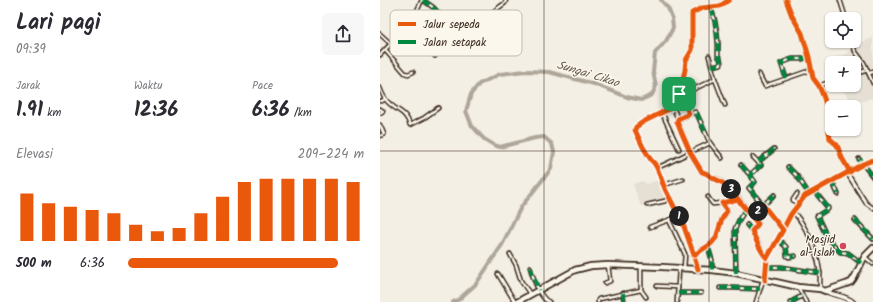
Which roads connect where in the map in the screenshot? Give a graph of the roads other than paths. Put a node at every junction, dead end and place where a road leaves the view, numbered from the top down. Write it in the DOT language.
graph roads {
  1 [pos="423,0"];
  2 [pos="506,0"];
  3 [pos="729,0"];
  4 [pos="786,0"];
  5 [pos="840,0"];
  6 [pos="711,8"];
  7 [pos="418,10"];
  8 [pos="436,10"];
  9 [pos="494,10"];
  10 [pos="844,12"];
  11 [pos="380,34"];
  12 [pos="390,43"];
  13 [pos="390,45"];
  14 [pos="854,48"];
  15 [pos="385,50"];
  16 [pos="380,56"];
  17 [pos="709,56"];
  18 [pos="809,57"];
  19 [pos="712,66"];
  20 [pos="811,70"];
  21 [pos="868,70"];
  22 [pos="413,72"];
  23 [pos="861,72"];
  24 [pos="873,72"];
  25 [pos="869,73"];
  26 [pos="759,74"];
  27 [pos="786,78"];
  28 [pos="714,79"];
  29 [pos="873,83"];
  30 [pos="825,84"];
  31 [pos="819,86"];
  32 [pos="380,88"];
  33 [pos="680,94"];
  34 [pos="385,99"];
  35 [pos="380,101"];
  36 [pos="671,105"];
  37 [pos="725,105"];
  38 [pos="438,108"];
  39 [pos="380,109"];
  40 [pos="662,112"];
  41 [pos="380,113"];
  42 [pos="689,114"];
  43 [pos="678,119"];
  44 [pos="380,125"];
  45 [pos="380,136"];
  46 [pos="710,143"];
  47 [pos="679,149"];
  48 [pos="774,149"];
  49 [pos="690,152"];
  50 [pos="753,156"];
  51 [pos="722,158"];
  52 [pos="859,159"];
  53 [pos="873,160"];
  54 [pos="758,162"];
  55 [pos="863,164"];
  56 [pos="741,165"];
  57 [pos="788,167"];
  58 [pos="657,168"];
  59 [pos="848,173"];
  60 [pos="750,175"];
  61 [pos="873,177"];
  62 [pos="683,179"];
  63 [pos="832,182"];
  64 [pos="664,186"];
  65 [pos="815,192"];
  66 [pos="797,194"];
  67 [pos="809,194"];
  68 [pos="838,194"];
  69 [pos="774,195"];
  70 [pos="708,197"];
  71 [pos="669,198"];
  72 [pos="738,199"];
  73 [pos="722,203"];
  74 [pos="647,205"];
  75 [pos="763,205"];
  76 [pos="798,205"];
  77 [pos="873,208"];
  78 [pos="746,209"];
  79 [pos="793,211"];
  80 [pos="679,216"];
  81 [pos="752,216"];
  82 [pos="669,220"];
  83 [pos="855,220"];
  84 [pos="747,225"];
  85 [pos="650,227"];
  86 [pos="783,230"];
  87 [pos="752,231"];
  88 [pos="778,239"];
  89 [pos="873,239"];
  90 [pos="873,248"];
  91 [pos="709,250"];
  92 [pos="510,254"];
  93 [pos="694,255"];
  94 [pos="795,256"];
  95 [pos="865,256"];
  96 [pos="767,258"];
  97 [pos="861,262"];
  98 [pos="873,264"];
  99 [pos="608,265"];
  100 [pos="641,266"];
  101 [pos="530,267"];
  102 [pos="766,267"];
  103 [pos="681,269"];
  104 [pos="698,269"];
  105 [pos="712,270"];
  106 [pos="820,273"];
  107 [pos="498,274"];
  108 [pos="736,274"];
  109 [pos="764,279"];
  110 [pos="604,283"];
  111 [pos="658,286"];
  112 [pos="798,286"];
  113 [pos="678,287"];
  114 [pos="720,288"];
  115 [pos="760,289"];
  116 [pos="820,289"];
  117 [pos="539,290"];
  118 [pos="641,290"];
  119 [pos="828,290"];
  120 [pos="678,292"];
  121 [pos="623,293"];
  122 [pos="701,293"];
  123 [pos="530,295"];
  124 [pos="802,296"];
  125 [pos="646,297"];
  126 [pos="847,297"];
  127 [pos="516,302"];
  128 [pos="549,302"];
  129 [pos="598,302"];
  130 [pos="624,302"];
  131 [pos="677,302"];
  132 [pos="756,302"];
  133 [pos="792,302"];
  134 [pos="806,302"];
  135 [pos="853,302"];
  136 [pos="856,302"];
  1 -- 7 [label="street"];
  1 -- 8 [label="street"];
  2 -- 9 [label="street"];
  3 -- 6 [label="street"];
  4 -- 18 [label="street"];
  5 -- 10 [label="street"];
  6 -- 19 [label="street"];
  6 -- 33 [label="street"];
  11 -- 12 [label="street"];
  13 -- 15 [label="street"];
  14 -- 21 [label="street"];
  15 -- 16 [label="street"];
  15 -- 22 [label="street"];
  17 -- 19 [label="street"];
  18 -- 20 [label="street"];
  18 -- 27 [label="street"];
  19 -- 28 [label="street"];
  20 -- 27 [label="street"];
  20 -- 31 [label="street"];
  21 -- 23 [label="street"];
  21 -- 25 [label="street"];
  24 -- 25 [label="street"];
  25 -- 29 [label="street"];
  26 -- 27 [label="street"];
  28 -- 33 [label="street"];
  28 -- 37 [label="street"];
  30 -- 31 [label="street"];
  31 -- 59 [label="street"];
  32 -- 34 [label="street"];
  33 -- 36 [label="street"];
  33 -- 42 [label="street"];
  34 -- 35 [label="street"];
  34 -- 38 [label="street"];
  36 -- 40 [label="street"];
  36 -- 43 [label="street"];
  39 -- 41 [label="street"];
  40 -- 47 [label="street"];
  40 -- 58 [label="street"];
  42 -- 43 [label="street"];
  42 -- 46 [label="street"];
  43 -- 49 [label="street"];
  44 -- 45 [label="street"];
  46 -- 49 [label="street"];
  46 -- 51 [label="street"];
  48 -- 54 [label="street"];
  49 -- 58 [label="street"];
  49 -- 72 [label="street"];
  50 -- 54 [label="street"];
  52 -- 55 [label="street"];
  53 -- 55 [label="street"];
  54 -- 60 [label="street"];
  55 -- 59 [label="street"];
  55 -- 61 [label="street"];
  56 -- 60 [label="street"];
  57 -- 67 [label="street"];
  58 -- 64 [label="street"];
  59 -- 63 [label="street"];
  59 -- 77 [label="street"];
  60 -- 75 [label="street"];
  62 -- 64 [label="street"];
  63 -- 65 [label="street"];
  63 -- 68 [label="street"];
  64 -- 71 [label="street"];
  65 -- 67 [label="street"];
  65 -- 97 [label="street"];
  66 -- 76 [label="street"];
  67 -- 76 [label="street"];
  69 -- 75 [label="street"];
  70 -- 73 [label="street"];
  71 -- 74 [label="street"];
  71 -- 80 [label="street"];
  72 -- 73 [label="street"];
  72 -- 78 [label="street"];
  73 -- 93 [label="street"];
  75 -- 81 [label="street"];
  75 -- 86 [label="street"];
  76 -- 79 [label="street"];
  78 -- 81 [label="street"];
  78 -- 108 [label="street"];
  79 -- 86 [label="street"];
  79 -- 106 [label="street"];
  80 -- 82 [label="street"];
  80 -- 93 [label="street"];
  81 -- 87 [label="street"];
  82 -- 85 [label="street"];
  82 -- 103 [label="street"];
  83 -- 89 [label="street"];
  84 -- 87 [label="street"];
  86 -- 88 [label="street"];
  87 -- 96 [label="street"];
  88 -- 94 [label="street"];
  88 -- 96 [label="street"];
  90 -- 95 [label="highway"];
  91 -- 105 [label="street"];
  92 -- 123 [label="street"];
  93 -- 104 [label="street"];
  95 -- 97 [label="highway"];
  95 -- 98 [label="street"];
  96 -- 102 [label="street"];
  97 -- 119 [label="highway"];
  99 -- 100 [label="highway"];
  99 -- 110 [label="street"];
  99 -- 117 [label="highway"];
  100 -- 103 [label="highway"];
  100 -- 118 [label="street"];
  101 -- 117 [label="street"];
  102 -- 106 [label="street"];
  102 -- 109 [label="street"];
  103 -- 104 [label="highway"];
  103 -- 113 [label="street"];
  104 -- 105 [label="highway"];
  105 -- 108 [label="highway"];
  106 -- 116 [label="street"];
  107 -- 127 [label="street"];
  108 -- 109 [label="highway"];
  109 -- 112 [label="highway"];
  109 -- 115 [label="street"];
  111 -- 113 [label="street"];
  112 -- 116 [label="highway"];
  112 -- 124 [label="street"];
  113 -- 120 [label="street"];
  114 -- 115 [label="street"];
  115 -- 132 [label="street"];
  116 -- 119 [label="highway"];
  117 -- 123 [label="highway"];
  117 -- 128 [label="street"];
  118 -- 121 [label="street"];
  118 -- 125 [label="street"];
  119 -- 126 [label="main road"];
  120 -- 122 [label="street"];
  120 -- 131 [label="street"];
  121 -- 129 [label="street"];
  121 -- 130 [label="street"];
  123 -- 127 [label="highway"];
  124 -- 133 [label="street"];
  124 -- 134 [label="street"];
  126 -- 135 [label="main road"];
  126 -- 136 [label="main road"];
}
